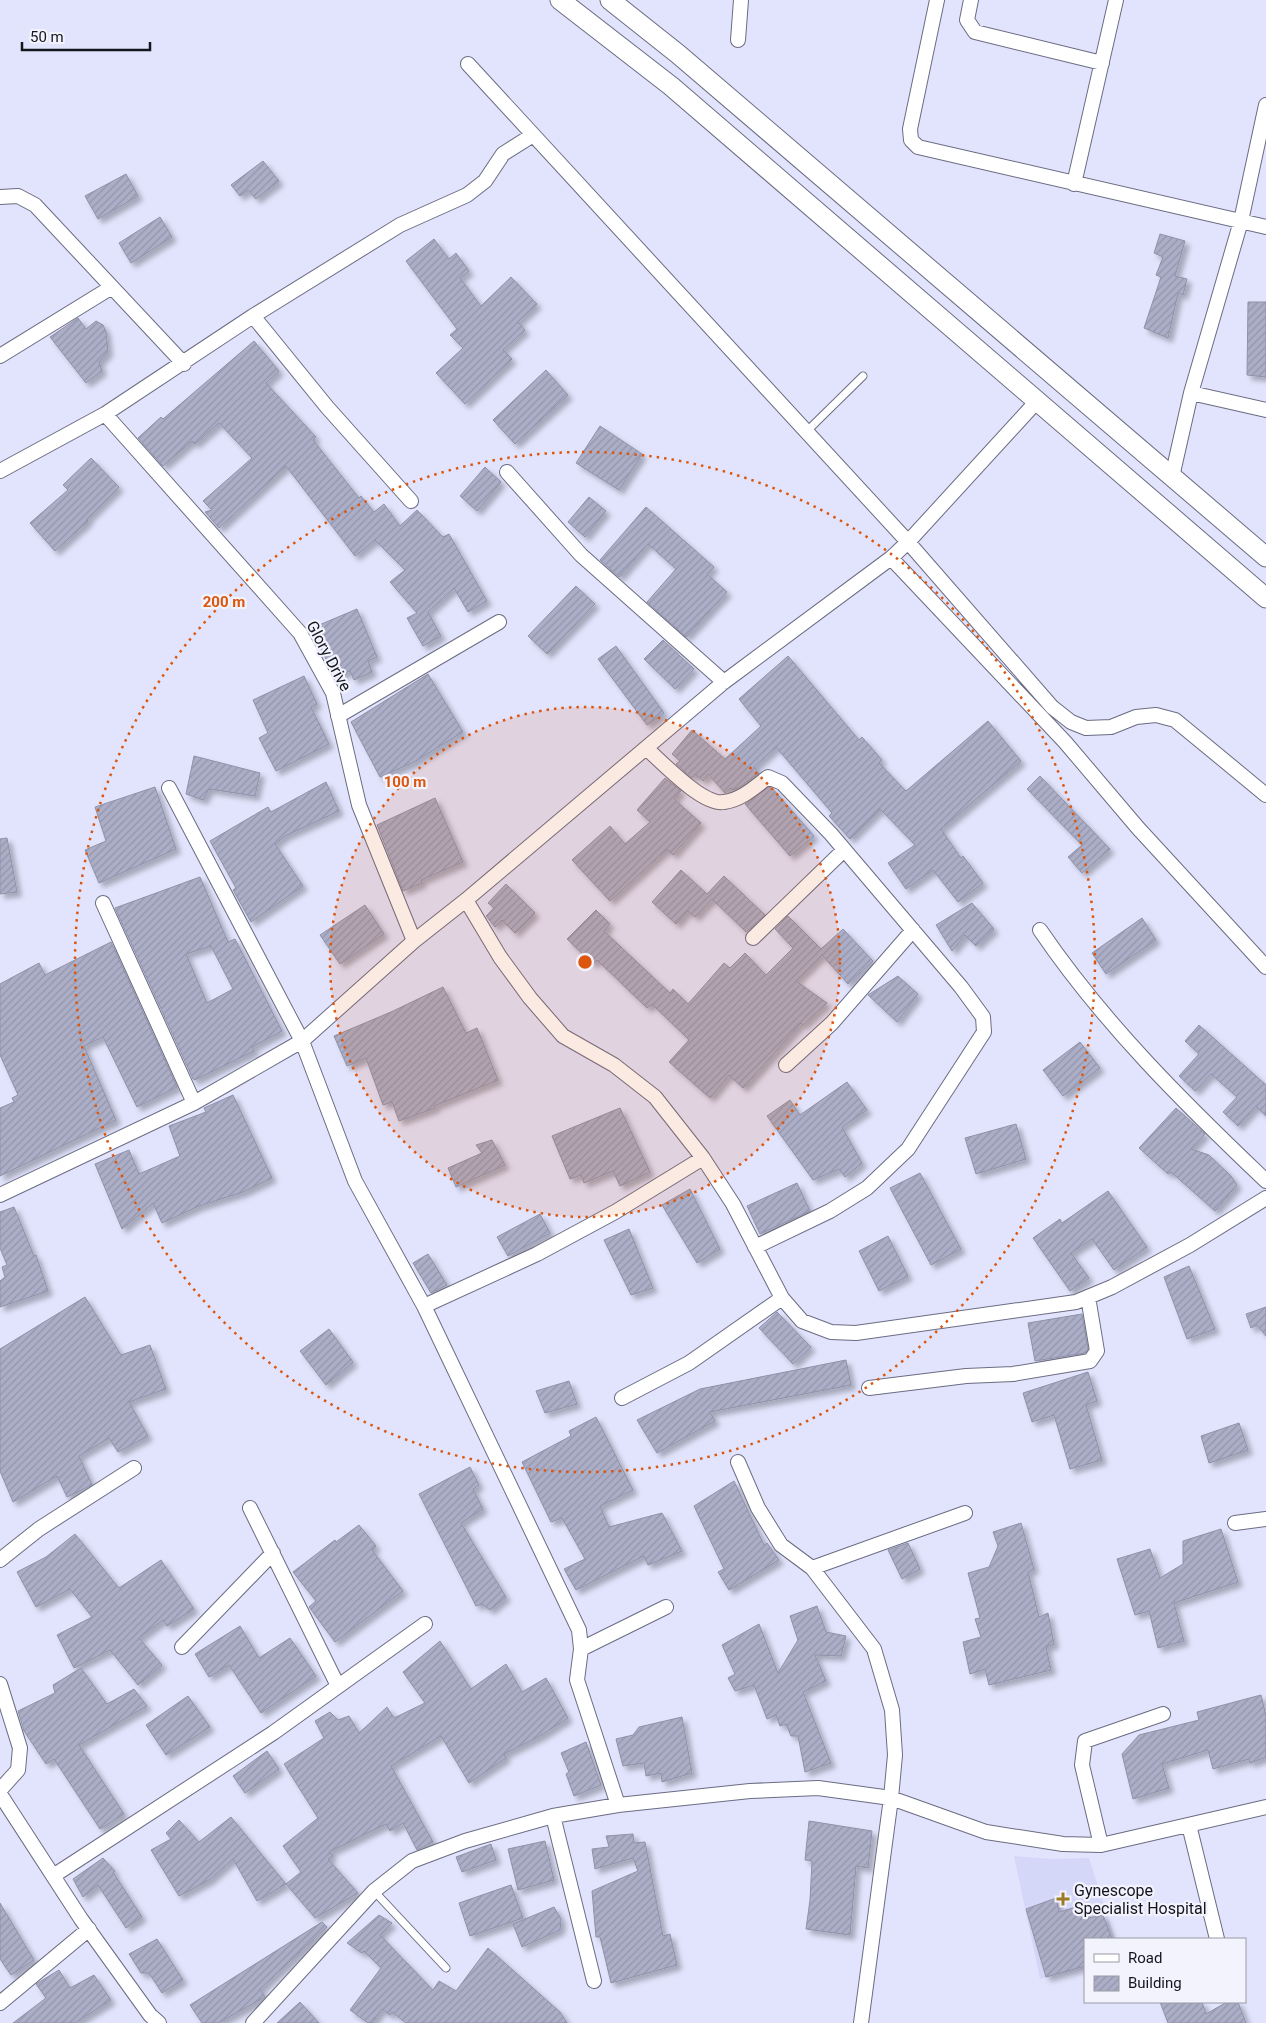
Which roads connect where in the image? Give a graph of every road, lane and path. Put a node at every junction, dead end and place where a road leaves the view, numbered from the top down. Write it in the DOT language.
graph roads {
  1 [pos="560,0"];
  2 [pos="610,0"];
  3 [pos="740,0"];
  4 [pos="937,0"];
  5 [pos="971,0"];
  6 [pos="1116,0"];
  7 [pos="738,40"];
  8 [pos="1102,63"];
  9 [pos="468,64"];
  10 [pos="1266,105"];
  11 [pos="533,135"];
  12 [pos="1074,184"];
  13 [pos="0,197"];
  14 [pos="1241,221"];
  15 [pos="1266,227"];
  16 [pos="112,286"];
  17 [pos="253,316"];
  18 [pos="0,356"];
  19 [pos="184,364"];
  20 [pos="863,376"];
  21 [pos="1191,393"];
  22 [pos="1038,400"];
  23 [pos="1266,410"];
  24 [pos="105,414"];
  25 [pos="805,433"];
  26 [pos="0,471"];
  27 [pos="507,472"];
  28 [pos="1172,477"];
  29 [pos="411,501"];
  30 [pos="908,542"];
  31 [pos="891,558"];
  32 [pos="1266,558"];
  33 [pos="1266,598"];
  34 [pos="499,622"];
  35 [pos="724,682"];
  36 [pos="338,716"];
  37 [pos="646,748"];
  38 [pos="169,788"];
  39 [pos="1266,794"];
  40 [pos="844,850"];
  41 [pos="466,900"];
  42 [pos="103,902"];
  43 [pos="913,930"];
  44 [pos="1040,930"];
  45 [pos="753,938"];
  46 [pos="414,941"];
  47 [pos="1266,968"];
  48 [pos="302,1041"];
  49 [pos="786,1065"];
  50 [pos="194,1104"];
  51 [pos="703,1158"];
  52 [pos="1266,1181"];
  53 [pos="0,1195"];
  54 [pos="1266,1198"];
  55 [pos="755,1247"];
  56 [pos="1088,1297"];
  57 [pos="782,1298"];
  58 [pos="424,1306"];
  59 [pos="869,1388"];
  60 [pos="622,1398"];
  61 [pos="738,1462"];
  62 [pos="134,1468"];
  63 [pos="250,1508"];
  64 [pos="965,1513"];
  65 [pos="1266,1519"];
  66 [pos="1235,1523"];
  67 [pos="273,1554"];
  68 [pos="0,1560"];
  69 [pos="812,1568"];
  70 [pos="666,1607"];
  71 [pos="425,1624"];
  72 [pos="182,1647"];
  73 [pos="581,1649"];
  74 [pos="0,1684"];
  75 [pos="338,1686"];
  76 [pos="1163,1714"];
  77 [pos="0,1792"];
  78 [pos="891,1798"];
  79 [pos="618,1805"];
  80 [pos="1266,1807"];
  81 [pos="553,1816"];
  82 [pos="1189,1825"];
  83 [pos="1101,1845"];
  84 [pos="53,1876"];
  85 [pos="374,1891"];
  86 [pos="89,1929"];
  87 [pos="1217,1938"];
  88 [pos="446,1968"];
  89 [pos="594,1981"];
  90 [pos="0,2003"];
  91 [pos="159,2023"];
  92 [pos="253,2023"];
  93 [pos="861,2023"];
  1 -- 22 [label="main road"];
  2 -- 28 [label="main road"];
  3 -- 7 [label="street"];
  4 -- 12 [label="street"];
  5 -- 8 [label="street"];
  6 -- 8 [label="street"];
  8 -- 12 [label="street"];
  9 -- 11 [label="street"];
  10 -- 14 [label="street"];
  11 -- 17 [label="street"];
  11 -- 25 [label="street"];
  12 -- 14 [label="street"];
  13 -- 16 [label="street"];
  14 -- 15 [label="street"];
  14 -- 21 [label="street"];
  16 -- 18 [label="street"];
  16 -- 19 [label="street"];
  17 -- 19 [label="street"];
  17 -- 29 [label="street"];
  19 -- 24 [label="street"];
  20 -- 25 [label="lane"];
  21 -- 23 [label="street"];
  21 -- 28 [label="street"];
  22 -- 30 [label="street"];
  22 -- 33 [label="main road"];
  24 -- 26 [label="street"];
  24 -- 36 [label="street, Glory Drive"];
  25 -- 30 [label="street"];
  27 -- 35 [label="street"];
  28 -- 32 [label="main road"];
  30 -- 31 [label="street"];
  30 -- 39 [label="street"];
  31 -- 35 [label="street"];
  31 -- 47 [label="street"];
  34 -- 36 [label="street"];
  35 -- 37 [label="street"];
  36 -- 46 [label="street, Glory Drive"];
  37 -- 40 [label="street"];
  37 -- 41 [label="street"];
  38 -- 48 [label="street"];
  40 -- 43 [label="street"];
  40 -- 45 [label="street"];
  41 -- 46 [label="street"];
  41 -- 51 [label="street"];
  42 -- 50 [label="street"];
  43 -- 49 [label="street"];
  43 -- 55 [label="street"];
  44 -- 52 [label="street"];
  46 -- 48 [label="street"];
  48 -- 50 [label="street"];
  48 -- 58 [label="street"];
  50 -- 53 [label="street"];
  51 -- 55 [label="street"];
  51 -- 58 [label="street"];
  54 -- 56 [label="street"];
  55 -- 57 [label="street"];
  56 -- 57 [label="street"];
  56 -- 59 [label="street"];
  57 -- 60 [label="street"];
  58 -- 73 [label="street"];
  61 -- 69 [label="street"];
  62 -- 68 [label="street"];
  63 -- 67 [label="street"];
  64 -- 69 [label="street"];
  65 -- 66 [label="street"];
  67 -- 72 [label="street"];
  67 -- 75 [label="street"];
  69 -- 78 [label="street"];
  70 -- 73 [label="street"];
  71 -- 75 [label="street"];
  73 -- 79 [label="street"];
  74 -- 77 [label="street"];
  75 -- 84 [label="street"];
  76 -- 83 [label="street"];
  77 -- 84 [label="street"];
  78 -- 79 [label="street"];
  78 -- 83 [label="street"];
  78 -- 93 [label="street"];
  79 -- 81 [label="street"];
  80 -- 82 [label="street"];
  81 -- 85 [label="street"];
  81 -- 89 [label="street"];
  82 -- 83 [label="street"];
  82 -- 87 [label="street"];
  84 -- 86 [label="street"];
  85 -- 88 [label="lane"];
  85 -- 92 [label="street"];
  86 -- 90 [label="street"];
  86 -- 91 [label="street"];
}
